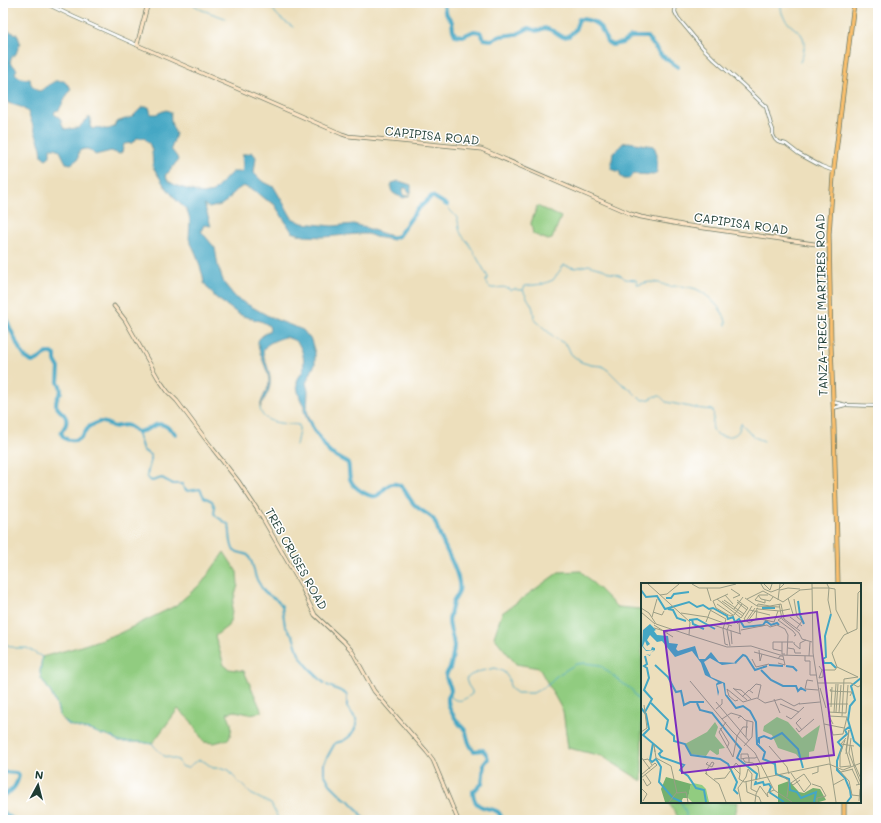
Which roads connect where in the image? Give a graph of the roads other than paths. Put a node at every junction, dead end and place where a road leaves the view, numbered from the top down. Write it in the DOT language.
graph roads {
  1 [pos="45,3"];
  2 [pos="148,3"];
  3 [pos="676,3"];
  4 [pos="854,3"];
  5 [pos="138,45"];
  6 [pos="834,171"];
  7 [pos="829,246"];
  8 [pos="114,306"];
  9 [pos="833,402"];
  10 [pos="846,405"];
  11 [pos="878,406"];
  12 [pos="833,408"];
  13 [pos="838,583"];
  14 [pos="844,803"];
  15 [pos="458,820"];
  16 [pos="844,820"];
  1 -- 5 [label="street, CAPIPISA ROAD"];
  2 -- 5 [label="main road"];
  3 -- 6 [label="street"];
  4 -- 6 [label="main road, TANZA-TRECE MARTIRES ROAD"];
  5 -- 7 [label="main road, CAPIPISA ROAD"];
  6 -- 7 [label="main road, TANZA-TRECE MARTIRES ROAD"];
  7 -- 9 [label="main road, TANZA-TRECE MARTIRES ROAD"];
  8 -- 15 [label="main road, TRES CRUSES ROAD"];
  9 -- 10 [label="street"];
  9 -- 12 [label="main road, TANZA-TRECE MARTIRES ROAD"];
  10 -- 11 [label="street"];
  10 -- 12 [label="street"];
  12 -- 13 [label="main road, TANZA-TRECE MARTIRES ROAD"];
  14 -- 16 [label="main road"];
}
